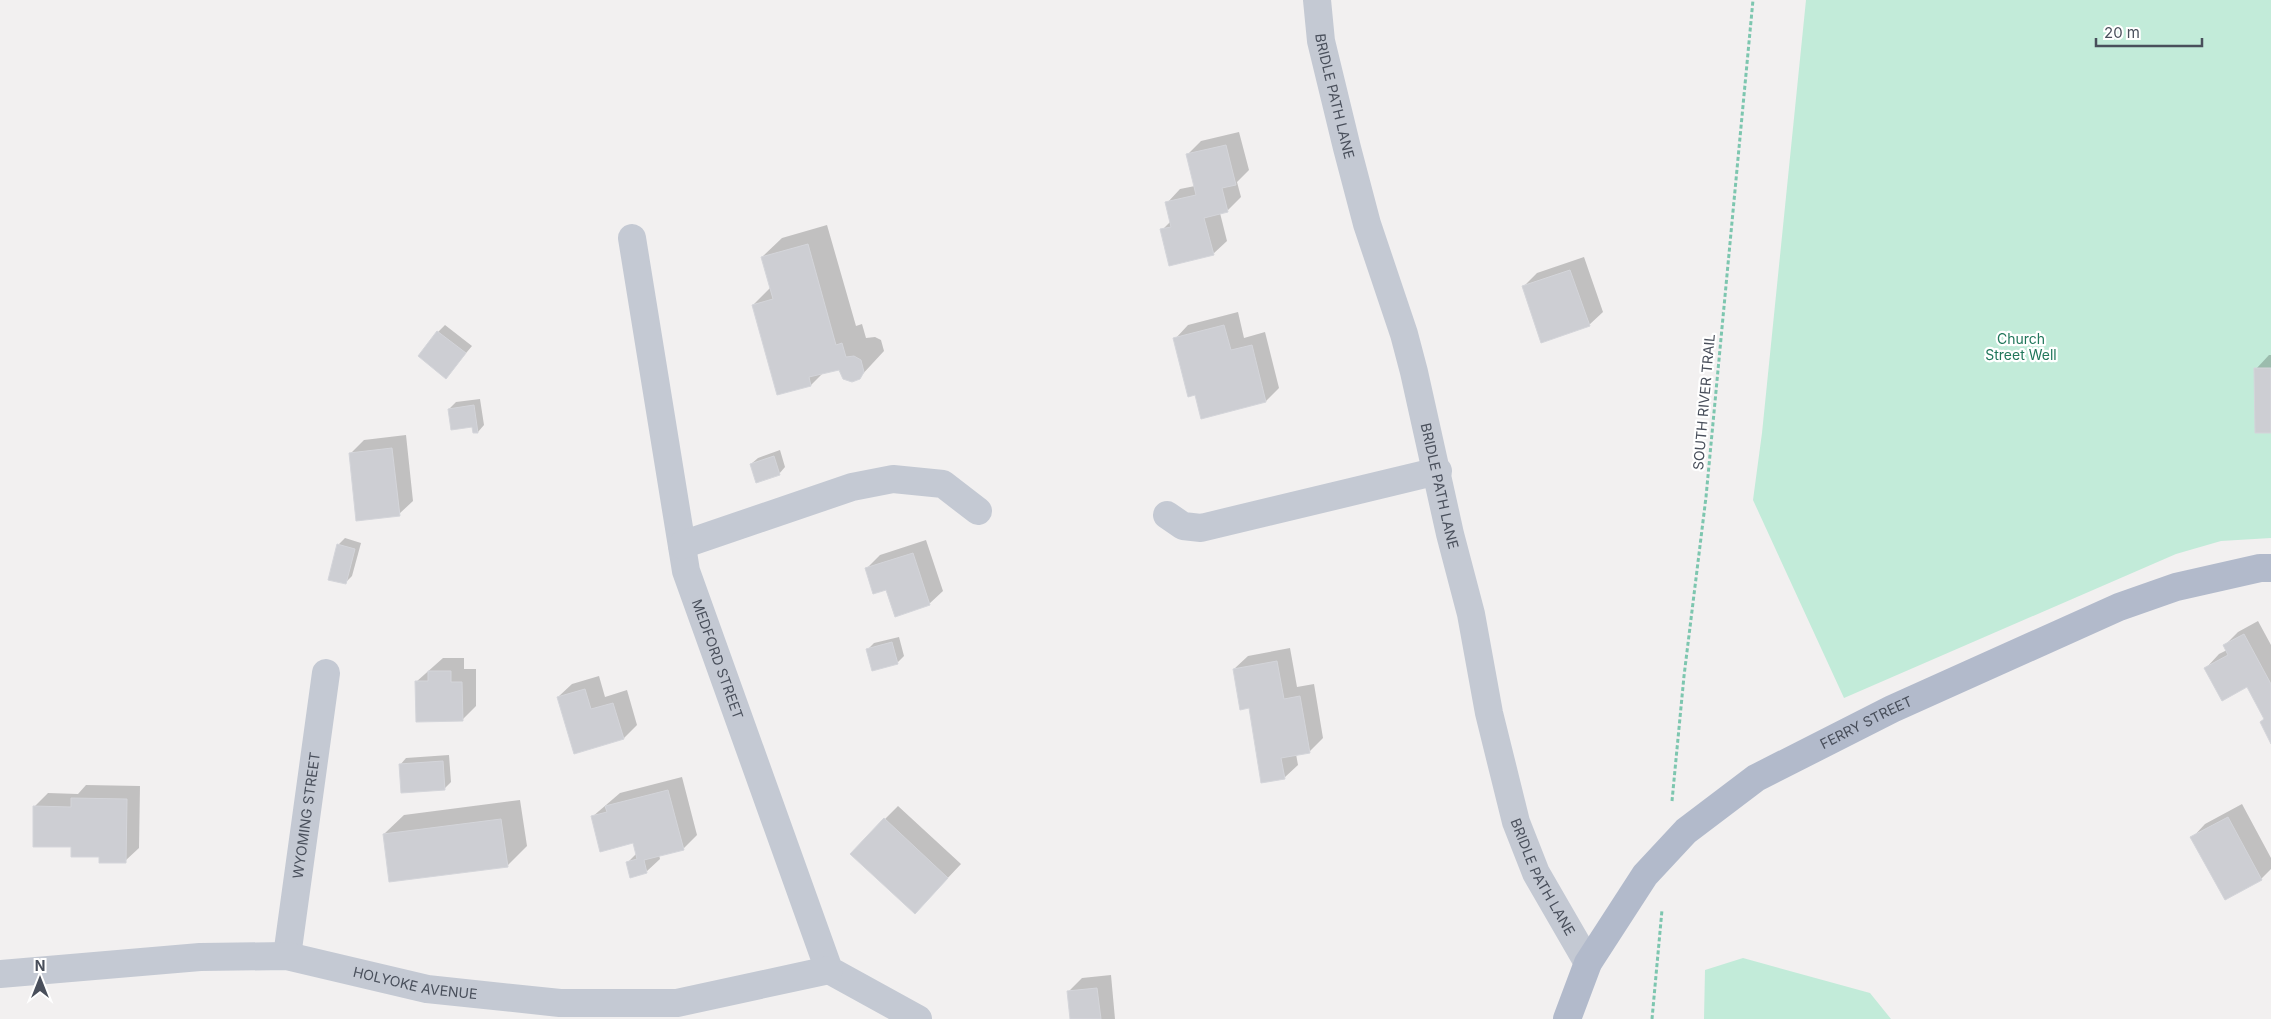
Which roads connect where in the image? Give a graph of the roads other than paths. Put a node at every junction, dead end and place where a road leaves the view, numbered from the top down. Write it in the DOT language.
graph roads {
  1 [pos="1317,0"];
  2 [pos="632,238"];
  3 [pos="1438,472"];
  4 [pos="978,511"];
  5 [pos="1167,515"];
  6 [pos="682,545"];
  7 [pos="2271,568"];
  8 [pos="326,673"];
  9 [pos="287,956"];
  10 [pos="1588,963"];
  11 [pos="829,970"];
  12 [pos="0,974"];
  13 [pos="918,1019"];
  14 [pos="1567,1019"];
  1 -- 3 [label="street, BRIDLE PATH LANE"];
  2 -- 6 [label="street, MEDFORD STREET"];
  3 -- 5 [label="street"];
  3 -- 10 [label="street, BRIDLE PATH LANE"];
  4 -- 6 [label="street"];
  6 -- 11 [label="street, MEDFORD STREET"];
  7 -- 10 [label="main road, FERRY STREET"];
  8 -- 9 [label="street, WYOMING STREET"];
  9 -- 11 [label="street, HOLYOKE AVENUE"];
  9 -- 12 [label="street, HOLYOKE AVENUE"];
  10 -- 14 [label="main road, FERRY STREET"];
  11 -- 13 [label="street"];
}
